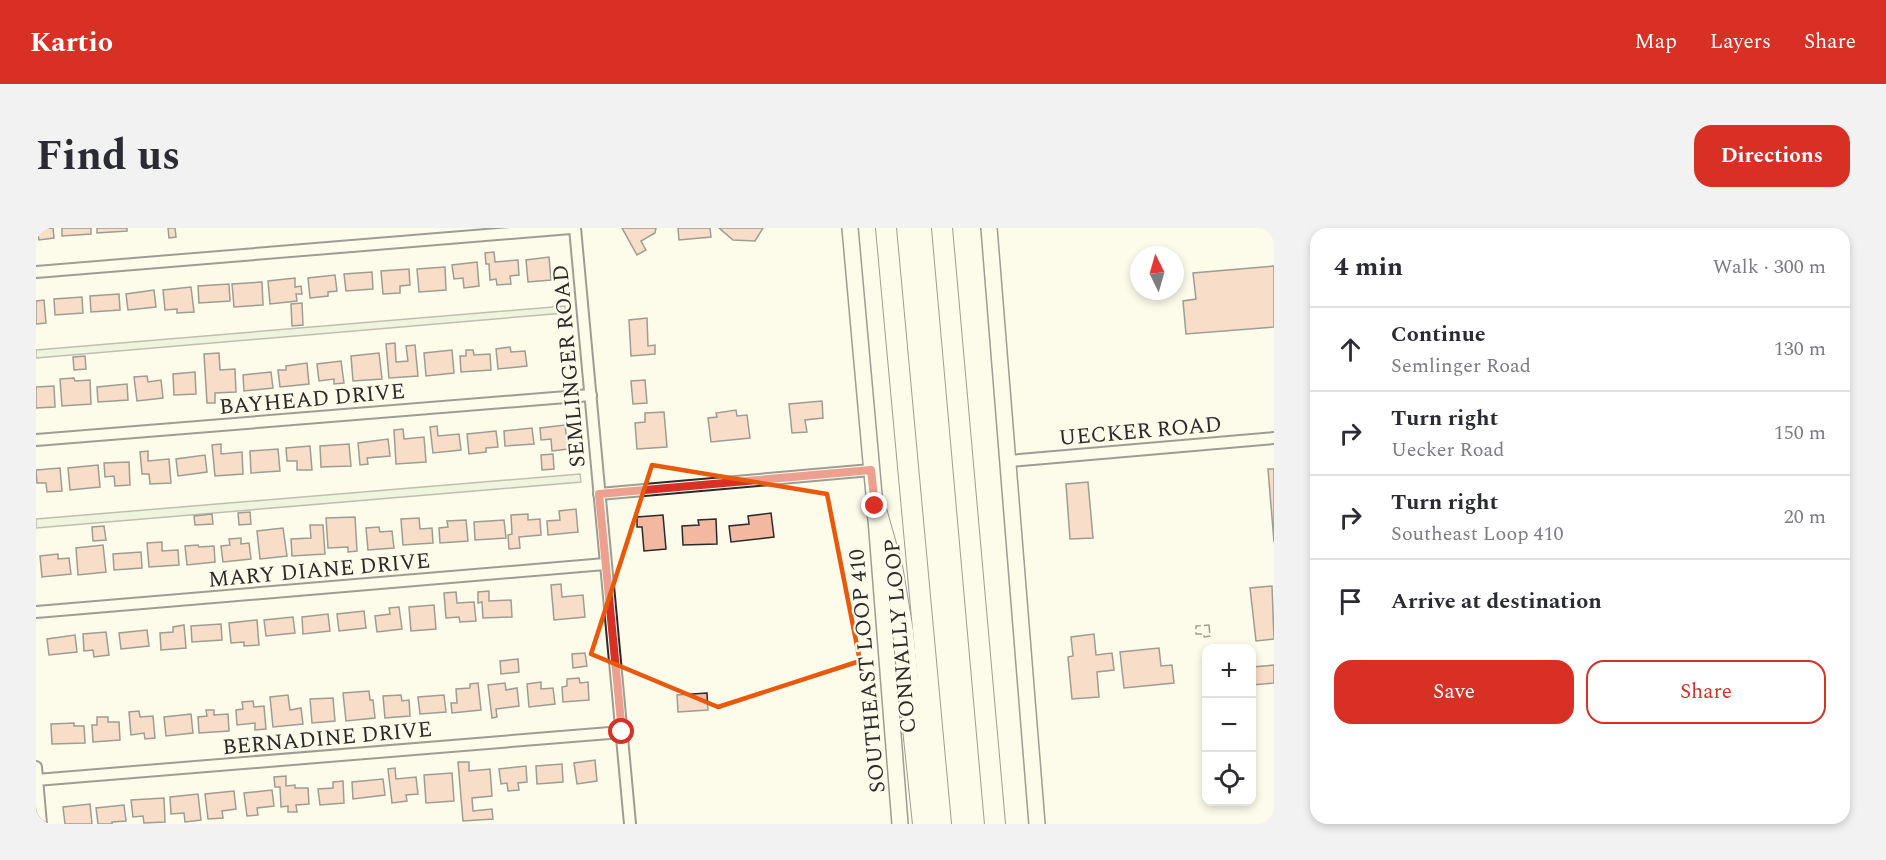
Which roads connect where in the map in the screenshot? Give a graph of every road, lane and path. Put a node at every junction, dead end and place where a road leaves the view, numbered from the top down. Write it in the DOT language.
graph roads {
  1 [pos="573,228"];
  2 [pos="850,228"];
  3 [pos="886,228"];
  4 [pos="942,228"];
  5 [pos="989,228"];
  6 [pos="36,272"];
  7 [pos="591,395"];
  8 [pos="1274,438"];
  9 [pos="36,440"];
  10 [pos="1009,461"];
  11 [pos="871,470"];
  12 [pos="599,494"];
  13 [pos="875,506"];
  14 [pos="605,564"];
  15 [pos="36,612"];
  16 [pos="622,732"];
  17 [pos="36,767"];
  18 [pos="37,780"];
  19 [pos="41,824"];
  20 [pos="630,824"];
  21 [pos="900,824"];
  22 [pos="923,824"];
  23 [pos="941,824"];
  24 [pos="995,824"];
  25 [pos="1037,824"];
  1 -- 6 [label="street"];
  1 -- 7 [label="street, SEMLINGER ROAD"];
  2 -- 11 [label="main road, SOUTHEAST LOOP 410"];
  3 -- 23 [label="highway, CONNALLY LOOP"];
  4 -- 24 [label="highway"];
  5 -- 10 [label="main road"];
  7 -- 9 [label="street, BAYHEAD DRIVE"];
  7 -- 12 [label="street, SEMLINGER ROAD"];
  8 -- 10 [label="street, UECKER ROAD"];
  10 -- 25 [label="main road"];
  11 -- 12 [label="street"];
  11 -- 13 [label="main road, SOUTHEAST LOOP 410"];
  12 -- 14 [label="street, SEMLINGER ROAD"];
  13 -- 21 [label="main road, SOUTHEAST LOOP 410"];
  13 -- 22 [label="highway"];
  14 -- 15 [label="street, MARY DIANE DRIVE"];
  14 -- 16 [label="street, SEMLINGER ROAD"];
  16 -- 18 [label="street, BERNADINE DRIVE"];
  16 -- 20 [label="street, SEMLINGER ROAD"];
  17 -- 18 [label="street"];
  18 -- 19 [label="street"];
}
